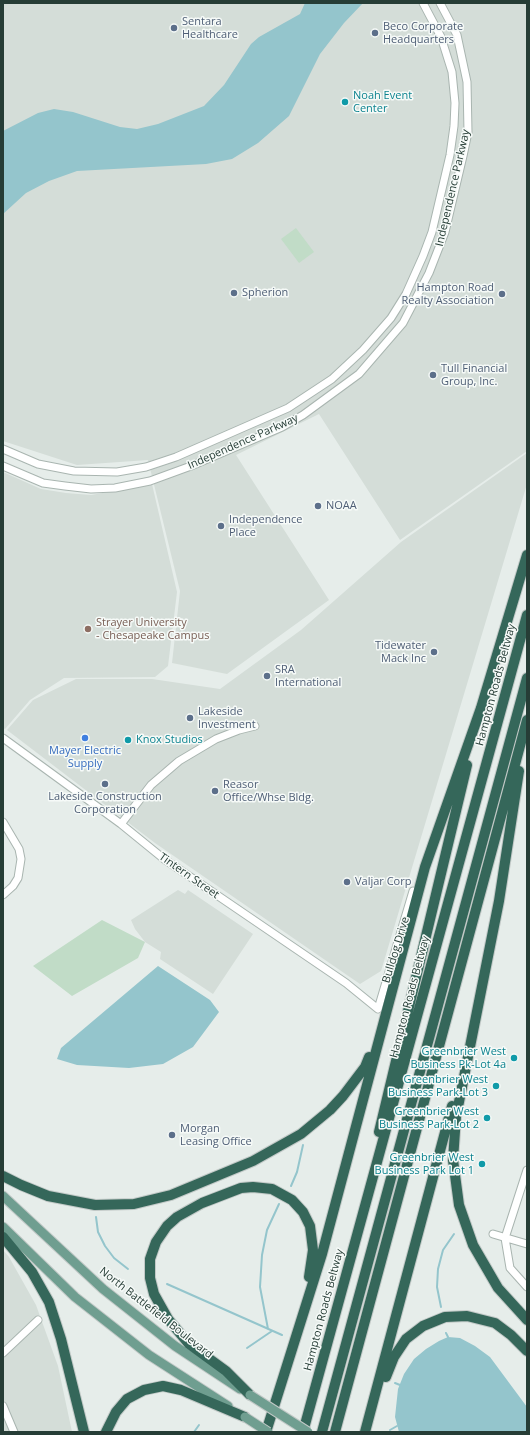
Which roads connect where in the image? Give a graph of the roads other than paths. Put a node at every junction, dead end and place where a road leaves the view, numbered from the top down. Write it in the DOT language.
graph roads {
  1 [pos="423,3"];
  2 [pos="440,3"];
  3 [pos="3,449"];
  4 [pos="3,466"];
  5 [pos="527,555"];
  6 [pos="527,615"];
  7 [pos="527,634"];
  8 [pos="527,678"];
  9 [pos="481,708"];
  10 [pos="527,721"];
  11 [pos="255,726"];
  12 [pos="3,738"];
  13 [pos="3,822"];
  14 [pos="120,824"];
  15 [pos="413,891"];
  16 [pos="3,895"];
  17 [pos="378,1009"];
  18 [pos="385,1018"];
  19 [pos="475,1021"];
  20 [pos="527,1170"];
  21 [pos="3,1176"];
  22 [pos="3,1196"];
  23 [pos="3,1227"];
  24 [pos="493,1234"];
  25 [pos="3,1237"];
  26 [pos="505,1238"];
  27 [pos="527,1244"];
  28 [pos="346,1272"];
  29 [pos="527,1287"];
  30 [pos="38,1320"];
  31 [pos="527,1320"];
  32 [pos="300,1324"];
  33 [pos="527,1351"];
  34 [pos="3,1353"];
  35 [pos="250,1395"];
  36 [pos="3,1406"];
  37 [pos="245,1417"];
  38 [pos="365,1430"];
  39 [pos="14,1432"];
  40 [pos="84,1432"];
  41 [pos="106,1432"];
  42 [pos="267,1432"];
  43 [pos="303,1432"];
  44 [pos="309,1432"];
  45 [pos="322,1432"];
  46 [pos="335,1432"];
  1 -- 3 [label="street, Independence Parkway"];
  2 -- 4 [label="street, Independence Parkway"];
  5 -- 9 [label="highway"];
  6 -- 28 [label="highway, Hampton Roads Beltway"];
  7 -- 44 [label="highway"];
  8 -- 45 [label="highway"];
  9 -- 18 [label="highway"];
  9 -- 28 [label="highway"];
  10 -- 19 [label="highway"];
  10 -- 46 [label="highway"];
  11 -- 14 [label="street"];
  12 -- 14 [label="street, Tintern Street"];
  13 -- 16 [label="street"];
  14 -- 17 [label="street, Tintern Street"];
  15 -- 17 [label="street, Bulldog Drive"];
  18 -- 21 [label="highway"];
  18 -- 32 [label="highway"];
  19 -- 31 [label="highway"];
  19 -- 38 [label="highway"];
  20 -- 26 [label="street"];
  22 -- 35 [label="main road, North Battlefield Boulevard"];
  23 -- 37 [label="main road"];
  24 -- 26 [label="street"];
  25 -- 40 [label="highway"];
  26 -- 27 [label="street"];
  26 -- 29 [label="street"];
  28 -- 43 [label="highway, Hampton Roads Beltway"];
  30 -- 34 [label="street"];
  32 -- 35 [label="highway"];
  32 -- 42 [label="highway"];
  33 -- 38 [label="highway"];
  35 -- 44 [label="main road, North Battlefield Boulevard, bridge"];
  36 -- 39 [label="street"];
  37 -- 41 [label="highway"];
  37 -- 42 [label="main road, bridge"];
}
